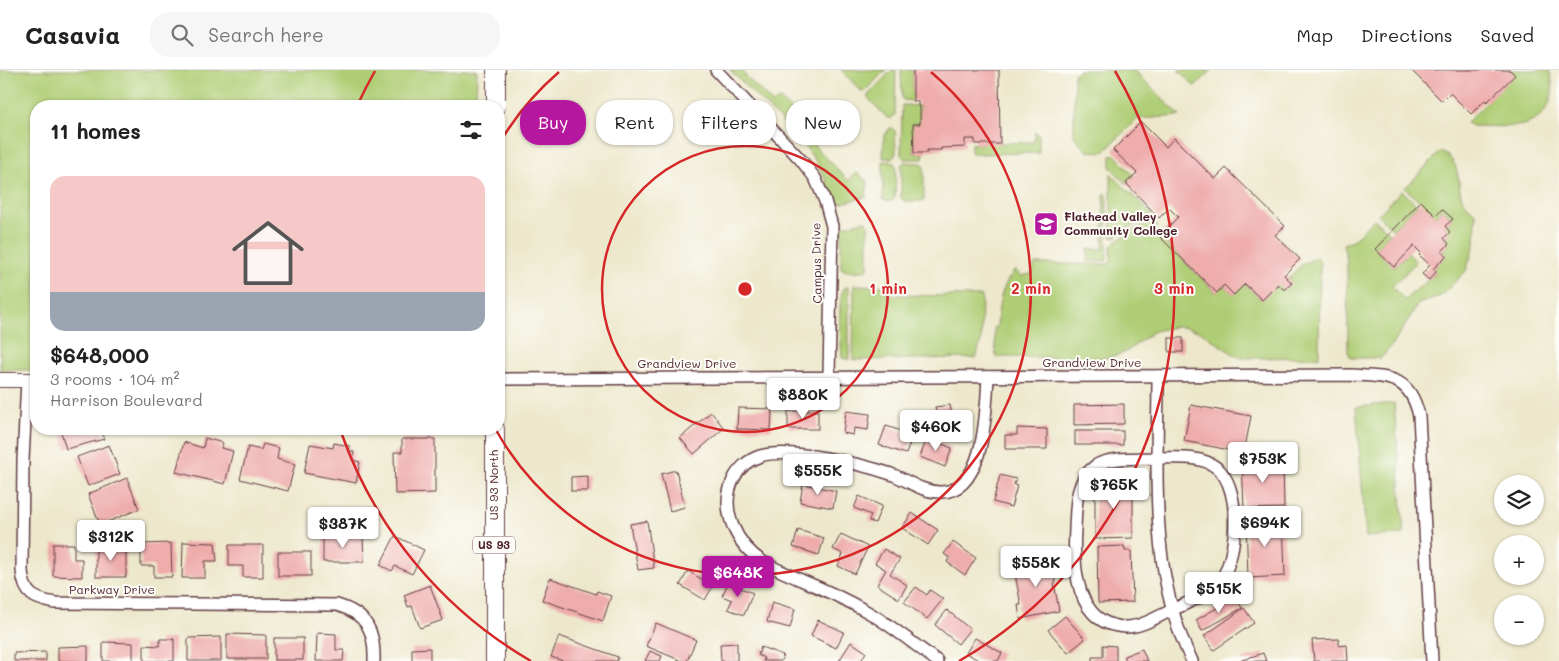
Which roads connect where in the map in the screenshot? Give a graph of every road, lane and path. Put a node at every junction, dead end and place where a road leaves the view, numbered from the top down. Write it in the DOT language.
graph roads {
  1 [pos="496,70"];
  2 [pos="716,70"];
  3 [pos="496,100"];
  4 [pos="829,376"];
  5 [pos="1158,376"];
  6 [pos="988,377"];
  7 [pos="505,379"];
  8 [pos="0,380"];
  9 [pos="30,380"];
  10 [pos="30,398"];
  11 [pos="495,435"];
  12 [pos="1158,458"];
  13 [pos="1172,610"];
  14 [pos="374,661"];
  15 [pos="495,661"];
  16 [pos="937,661"];
  17 [pos="1192,661"];
  18 [pos="1432,661"];
  1 -- 3 [label="main road"];
  2 -- 4 [label="street, Campus Drive"];
  4 -- 6 [label="street, Grandview Drive"];
  4 -- 7 [label="street, Grandview Drive"];
  5 -- 6 [label="street, Grandview Drive"];
  5 -- 12 [label="street"];
  5 -- 18 [label="street, Grandview Drive"];
  6 -- 16 [label="street"];
  8 -- 9 [label="street"];
  10 -- 14 [label="street, Parkway Drive"];
  11 -- 15 [label="main road, US 93 North / US 93"];
  12 -- 13 [label="street"];
  12 -- 13 [label="street"];
  12 -- 13 [label="street"];
  13 -- 17 [label="street"];
}
